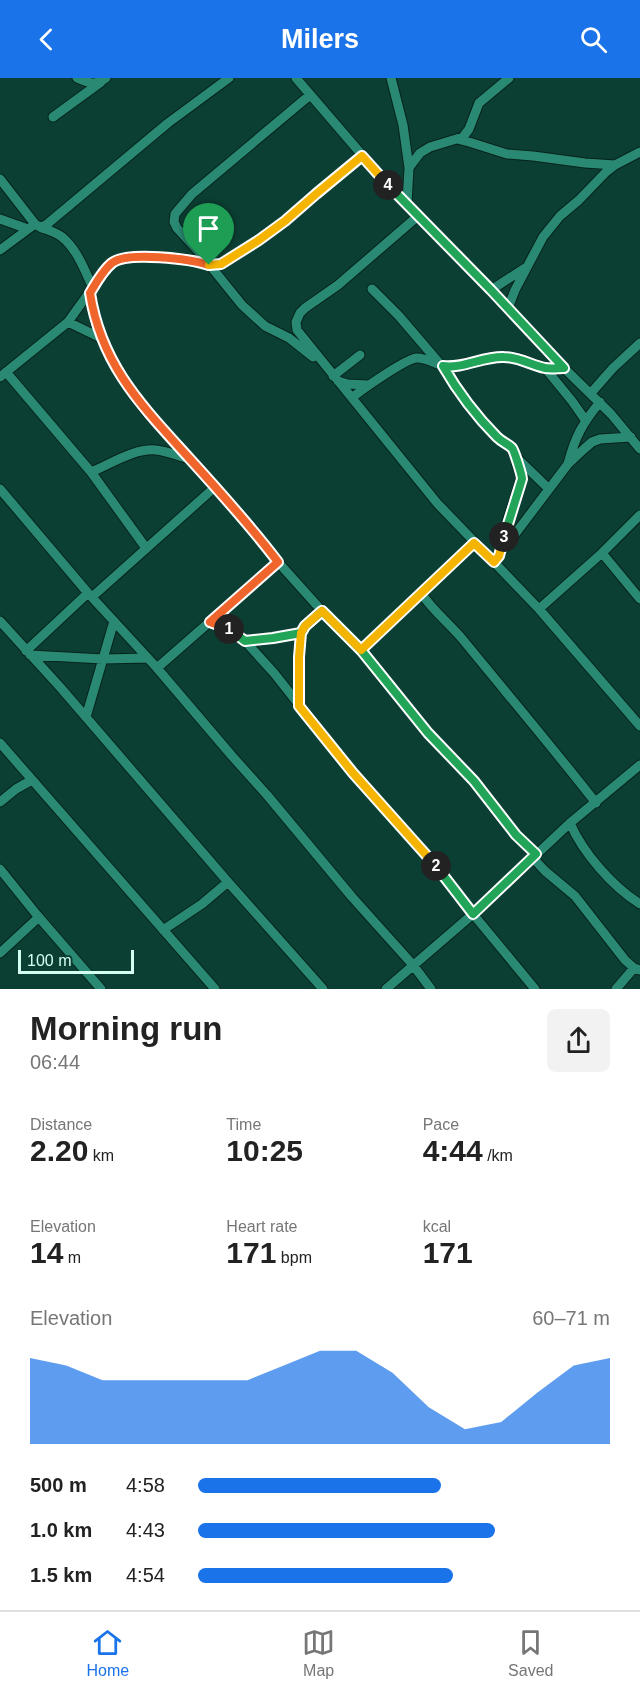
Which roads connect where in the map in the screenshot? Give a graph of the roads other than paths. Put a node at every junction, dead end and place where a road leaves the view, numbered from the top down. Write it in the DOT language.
graph roads {
  1 [pos="77,78"];
  2 [pos="229,78"];
  3 [pos="296,78"];
  4 [pos="391,78"];
  5 [pos="509,78"];
  6 [pos="103,80"];
  7 [pos="310,95"];
  8 [pos="53,117"];
  9 [pos="457,139"];
  10 [pos="640,152"];
  11 [pos="362,156"];
  12 [pos="615,165"];
  13 [pos="409,168"];
  14 [pos="0,179"];
  15 [pos="407,204"];
  16 [pos="418,216"];
  17 [pos="0,219"];
  18 [pos="34,227"];
  19 [pos="3,248"];
  20 [pos="0,255"];
  21 [pos="209,265"];
  22 [pos="525,268"];
  23 [pos="372,289"];
  24 [pos="91,290"];
  25 [pos="491,290"];
  26 [pos="508,308"];
  27 [pos="68,322"];
  28 [pos="103,339"];
  29 [pos="640,342"];
  30 [pos="360,356"];
  31 [pos="321,362"];
  32 [pos="442,366"];
  33 [pos="545,368"];
  34 [pos="564,368"];
  35 [pos="3,375"];
  36 [pos="336,378"];
  37 [pos="368,385"];
  38 [pos="591,393"];
  39 [pos="352,398"];
  40 [pos="600,402"];
  41 [pos="586,421"];
  42 [pos="631,437"];
  43 [pos="640,449"];
  44 [pos="516,456"];
  45 [pos="191,460"];
  46 [pos="568,464"];
  47 [pos="91,472"];
  48 [pos="215,487"];
  49 [pos="0,489"];
  50 [pos="549,489"];
  51 [pos="640,515"];
  52 [pos="474,543"];
  53 [pos="146,548"];
  54 [pos="602,554"];
  55 [pos="496,559"];
  56 [pos="278,562"];
  57 [pos="421,593"];
  58 [pos="90,595"];
  59 [pos="640,599"];
  60 [pos="539,609"];
  61 [pos="322,611"];
  62 [pos="222,612"];
  63 [pos="0,621"];
  64 [pos="114,621"];
  65 [pos="210,622"];
  66 [pos="226,627"];
  67 [pos="301,633"];
  68 [pos="245,641"];
  69 [pos="361,650"];
  70 [pos="28,653"];
  71 [pos="148,658"];
  72 [pos="103,659"];
  73 [pos="158,668"];
  74 [pos="299,706"];
  75 [pos="86,717"];
  76 [pos="640,726"];
  77 [pos="0,743"];
  78 [pos="640,765"];
  79 [pos="32,780"];
  80 [pos="0,802"];
  81 [pos="596,803"];
  82 [pos="570,823"];
  83 [pos="535,856"];
  84 [pos="0,869"];
  85 [pos="228,882"];
  86 [pos="640,904"];
  87 [pos="473,914"];
  88 [pos="39,917"];
  89 [pos="163,930"];
  90 [pos="0,953"];
  91 [pos="413,965"];
  92 [pos="637,969"];
  93 [pos="101,989"];
  94 [pos="214,989"];
  95 [pos="323,989"];
  96 [pos="386,989"];
  97 [pos="431,989"];
  98 [pos="535,989"];
  99 [pos="616,989"];
  1 -- 6 [label="street"];
  2 -- 18 [label="street"];
  3 -- 7 [label="street"];
  4 -- 13 [label="street"];
  5 -- 9 [label="street"];
  6 -- 8 [label="street"];
  7 -- 11 [label="street"];
  7 -- 21 [label="street"];
  9 -- 12 [label="street"];
  9 -- 13 [label="street"];
  10 -- 12 [label="street"];
  11 -- 15 [label="street"];
  11 -- 21 [label="street"];
  12 -- 22 [label="street"];
  13 -- 15 [label="street"];
  14 -- 18 [label="street"];
  15 -- 16 [label="street"];
  16 -- 25 [label="street"];
  16 -- 31 [label="street"];
  17 -- 18 [label="street"];
  18 -- 19 [label="street"];
  18 -- 24 [label="street"];
  19 -- 20 [label="street"];
  21 -- 24 [label="street"];
  21 -- 31 [label="street"];
  22 -- 25 [label="street"];
  22 -- 26 [label="street"];
  23 -- 32 [label="street"];
  24 -- 27 [label="street"];
  24 -- 28 [label="street"];
  25 -- 26 [label="street"];
  26 -- 34 [label="street"];
  27 -- 28 [label="street"];
  27 -- 35 [label="street"];
  28 -- 45 [label="street"];
  29 -- 38 [label="street"];
  30 -- 36 [label="street"];
  31 -- 36 [label="street"];
  32 -- 33 [label="street"];
  32 -- 37 [label="street"];
  32 -- 44 [label="street"];
  33 -- 34 [label="street"];
  33 -- 41 [label="street"];
  34 -- 38 [label="street"];
  35 -- 47 [label="street"];
  36 -- 37 [label="street"];
  36 -- 39 [label="street"];
  37 -- 39 [label="street"];
  38 -- 40 [label="street"];
  39 -- 52 [label="street"];
  40 -- 41 [label="street"];
  40 -- 42 [label="street"];
  41 -- 46 [label="street"];
  42 -- 43 [label="street"];
  42 -- 46 [label="street"];
  44 -- 50 [label="street"];
  44 -- 55 [label="street"];
  45 -- 47 [label="street"];
  45 -- 48 [label="street"];
  46 -- 50 [label="street"];
  47 -- 53 [label="street"];
  48 -- 53 [label="street"];
  48 -- 56 [label="street"];
  49 -- 58 [label="street"];
  50 -- 55 [label="street"];
  51 -- 54 [label="street"];
  52 -- 55 [label="street"];
  52 -- 57 [label="street"];
  53 -- 58 [label="street"];
  54 -- 59 [label="street"];
  54 -- 60 [label="street"];
  55 -- 60 [label="street"];
  56 -- 61 [label="street"];
  56 -- 62 [label="street"];
  57 -- 69 [label="street"];
  57 -- 81 [label="street"];
  58 -- 64 [label="street"];
  58 -- 70 [label="street"];
  60 -- 76 [label="street"];
  61 -- 67 [label="street"];
  61 -- 69 [label="street"];
  62 -- 65 [label="street"];
  62 -- 66 [label="street"];
  63 -- 70 [label="street"];
  64 -- 71 [label="street"];
  64 -- 72 [label="street"];
  65 -- 66 [label="street"];
  65 -- 73 [label="street"];
  66 -- 68 [label="street"];
  67 -- 68 [label="street"];
  67 -- 74 [label="street"];
  68 -- 74 [label="street"];
  69 -- 83 [label="street"];
  70 -- 72 [label="street"];
  70 -- 75 [label="street"];
  71 -- 72 [label="street"];
  71 -- 73 [label="street"];
  72 -- 75 [label="street"];
  73 -- 91 [label="street"];
  74 -- 87 [label="street"];
  75 -- 85 [label="street"];
  77 -- 79 [label="street"];
  78 -- 81 [label="street"];
  79 -- 80 [label="street"];
  79 -- 89 [label="street"];
  81 -- 82 [label="street"];
  82 -- 83 [label="street"];
  82 -- 86 [label="street"];
  83 -- 87 [label="street"];
  83 -- 92 [label="street"];
  84 -- 88 [label="street"];
  85 -- 89 [label="street"];
  85 -- 95 [label="street"];
  87 -- 91 [label="street"];
  87 -- 98 [label="street"];
  88 -- 90 [label="street"];
  88 -- 93 [label="street"];
  89 -- 94 [label="street"];
  91 -- 96 [label="street"];
  91 -- 97 [label="street"];
  92 -- 99 [label="street"];
}
